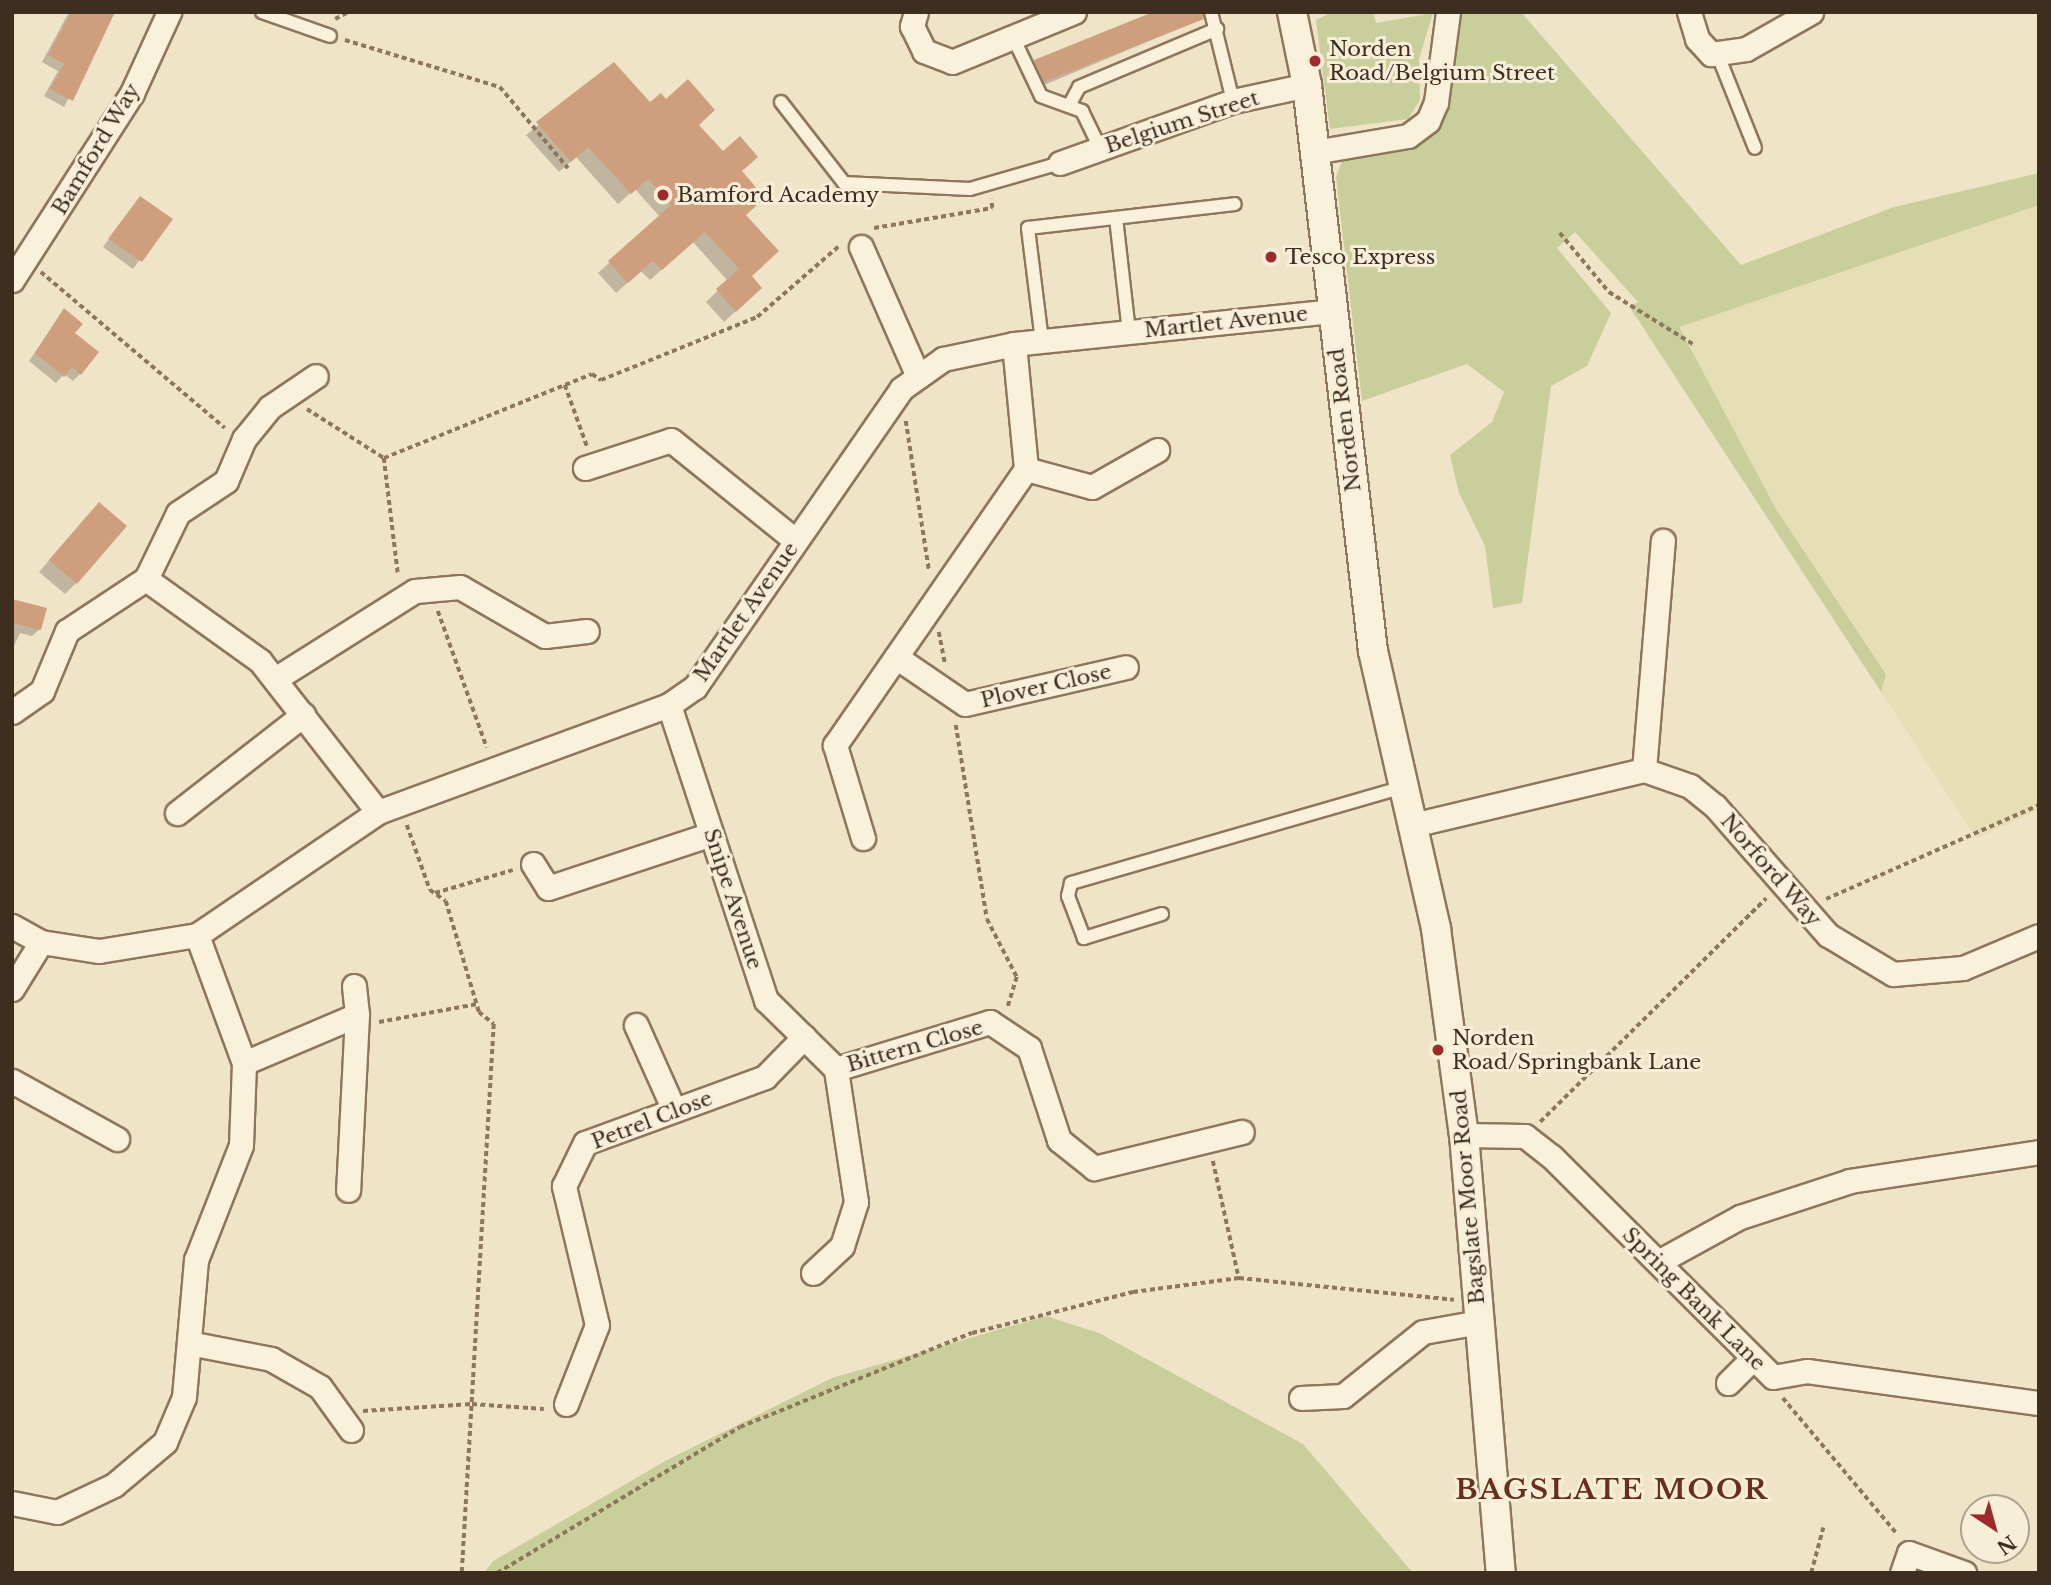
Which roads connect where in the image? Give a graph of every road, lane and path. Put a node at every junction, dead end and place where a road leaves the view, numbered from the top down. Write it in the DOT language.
graph roads {
  1 [pos="169,12"];
  2 [pos="262,12"];
  3 [pos="916,12"];
  4 [pos="1074,12"];
  5 [pos="1211,12"];
  6 [pos="1292,12"];
  7 [pos="1447,12"];
  8 [pos="1689,12"];
  9 [pos="1811,12"];
  10 [pos="1217,29"];
  11 [pos="330,36"];
  12 [pos="1013,37"];
  13 [pos="1717,53"];
  14 [pos="1307,85"];
  15 [pos="1233,101"];
  16 [pos="780,102"];
  17 [pos="1069,106"];
  18 [pos="1100,148"];
  19 [pos="1755,148"];
  20 [pos="1314,152"];
  21 [pos="1060,163"];
  22 [pos="568,168"];
  23 [pos="991,183"];
  24 [pos="1235,204"];
  25 [pos="1116,218"];
  26 [pos="1560,233"];
  27 [pos="859,239"];
  28 [pos="26,260"];
  29 [pos="12,280"];
  30 [pos="1332,311"];
  31 [pos="1129,332"];
  32 [pos="1042,341"];
  33 [pos="1014,344"];
  34 [pos="1692,344"];
  35 [pos="316,376"];
  36 [pos="910,383"];
  37 [pos="565,385"];
  38 [pos="286,396"];
  39 [pos="243,443"];
  40 [pos="1157,450"];
  41 [pos="384,458"];
  42 [pos="590,466"];
  43 [pos="1026,469"];
  44 [pos="795,540"];
  45 [pos="1663,541"];
  46 [pos="146,579"];
  47 [pos="428,590"];
  48 [pos="402,600"];
  49 [pos="934,602"];
  50 [pos="587,631"];
  51 [pos="896,657"];
  52 [pos="1126,667"];
  53 [pos="275,679"];
  54 [pos="951,694"];
  55 [pos="668,705"];
  56 [pos="12,712"];
  57 [pos="303,715"];
  58 [pos="497,768"];
  59 [pos="1644,770"];
  60 [pos="1407,786"];
  61 [pos="399,803"];
  62 [pos="2039,805"];
  63 [pos="378,812"];
  64 [pos="177,813"];
  65 [pos="1416,824"];
  66 [pos="711,834"];
  67 [pos="863,838"];
  68 [pos="533,864"];
  69 [pos="1785,880"];
  70 [pos="435,893"];
  71 [pos="1805,909"];
  72 [pos="1162,914"];
  73 [pos="12,926"];
  74 [pos="197,935"];
  75 [pos="2039,936"];
  76 [pos="41,942"];
  77 [pos="354,986"];
  78 [pos="12,989"];
  79 [pos="477,1004"];
  80 [pos="357,1020"];
  81 [pos="636,1025"];
  82 [pos="1002,1030"];
  83 [pos="804,1037"];
  84 [pos="244,1063"];
  85 [pos="836,1069"];
  86 [pos="12,1081"];
  87 [pos="674,1110"];
  88 [pos="1242,1132"];
  89 [pos="1464,1135"];
  90 [pos="1525,1136"];
  91 [pos="117,1139"];
  92 [pos="1209,1140"];
  93 [pos="2039,1152"];
  94 [pos="348,1190"];
  95 [pos="1658,1262"];
  96 [pos="813,1273"];
  97 [pos="1239,1278"];
  98 [pos="1479,1313"];
  99 [pos="189,1343"];
  100 [pos="1754,1358"];
  101 [pos="1773,1377"];
  102 [pos="1728,1383"];
  103 [pos="1301,1398"];
  104 [pos="2039,1403"];
  105 [pos="472,1404"];
  106 [pos="566,1404"];
  107 [pos="345,1421"];
  108 [pos="12,1503"];
  109 [pos="1823,1528"];
  110 [pos="1906,1563"];
  111 [pos="462,1573"];
  112 [pos="497,1573"];
  113 [pos="1501,1573"];
  114 [pos="1811,1573"];
  115 [pos="1964,1573"];
  1 -- 28 [label="street, Bamford Way"];
  2 -- 11 [label="lane"];
  3 -- 12 [label="street"];
  4 -- 12 [label="street"];
  5 -- 10 [label="lane"];
  6 -- 14 [label="street, Norden Road"];
  7 -- 20 [label="street"];
  8 -- 13 [label="street"];
  9 -- 13 [label="street"];
  10 -- 15 [label="lane"];
  10 -- 17 [label="lane"];
  11 -- 22 [label="path"];
  12 -- 17 [label="lane"];
  13 -- 19 [label="lane"];
  14 -- 15 [label="street, Belgium Street"];
  14 -- 20 [label="street, Norden Road"];
  15 -- 18 [label="street, Belgium Street"];
  16 -- 23 [label="lane"];
  17 -- 18 [label="lane"];
  18 -- 21 [label="street, Belgium Street"];
  20 -- 30 [label="street, Norden Road"];
  21 -- 23 [label="lane"];
  23 -- 27 [label="path"];
  24 -- 25 [label="lane"];
  25 -- 31 [label="lane"];
  25 -- 32 [label="lane"];
  26 -- 34 [label="path"];
  27 -- 36 [label="street"];
  27 -- 37 [label="path"];
  28 -- 29 [label="street, Bamford Way"];
  28 -- 39 [label="path"];
  30 -- 31 [label="street, Martlet Avenue"];
  30 -- 60 [label="street, Norden Road"];
  31 -- 32 [label="street, Martlet Avenue"];
  32 -- 33 [label="street, Martlet Avenue"];
  33 -- 36 [label="street, Martlet Avenue"];
  33 -- 43 [label="street"];
  35 -- 38 [label="street"];
  36 -- 44 [label="street, Martlet Avenue"];
  36 -- 49 [label="path"];
  37 -- 41 [label="path"];
  37 -- 42 [label="path"];
  38 -- 39 [label="street"];
  38 -- 41 [label="path"];
  39 -- 46 [label="street"];
  40 -- 43 [label="street"];
  41 -- 48 [label="path"];
  42 -- 44 [label="street"];
  43 -- 49 [label="street"];
  44 -- 55 [label="street, Martlet Avenue"];
  45 -- 59 [label="street"];
  46 -- 53 [label="street"];
  46 -- 56 [label="street"];
  47 -- 48 [label="street"];
  47 -- 50 [label="street"];
  47 -- 58 [label="path"];
  48 -- 53 [label="street"];
  49 -- 51 [label="street"];
  49 -- 54 [label="path"];
  51 -- 54 [label="street, Plover Close"];
  51 -- 67 [label="street"];
  52 -- 54 [label="street, Plover Close"];
  53 -- 57 [label="street"];
  54 -- 82 [label="path"];
  55 -- 58 [label="street, Martlet Avenue"];
  55 -- 66 [label="street, Snipe Avenue"];
  57 -- 63 [label="street"];
  57 -- 64 [label="street"];
  58 -- 61 [label="street, Martlet Avenue"];
  59 -- 65 [label="street"];
  59 -- 69 [label="street, Norford Way"];
  60 -- 65 [label="street, Norden Road"];
  60 -- 72 [label="lane"];
  61 -- 63 [label="street, Martlet Avenue"];
  61 -- 70 [label="path"];
  62 -- 71 [label="path"];
  63 -- 74 [label="street, Martlet Avenue"];
  65 -- 89 [label="street, Bagslate Moor Road"];
  66 -- 68 [label="street"];
  66 -- 83 [label="street, Snipe Avenue"];
  68 -- 70 [label="path"];
  69 -- 71 [label="street, Norford Way"];
  69 -- 90 [label="path"];
  70 -- 79 [label="path"];
  71 -- 75 [label="street, Norford Way"];
  73 -- 76 [label="street, Martlet Avenue"];
  74 -- 76 [label="street, Martlet Avenue"];
  74 -- 84 [label="street"];
  76 -- 78 [label="street"];
  77 -- 80 [label="street"];
  79 -- 80 [label="path"];
  79 -- 105 [label="path"];
  80 -- 84 [label="street"];
  80 -- 94 [label="street"];
  81 -- 87 [label="street"];
  82 -- 85 [label="street, Bittern Close"];
  82 -- 92 [label="street, Bittern Close"];
  83 -- 85 [label="street, Snipe Avenue"];
  83 -- 87 [label="street, Petrel Close"];
  84 -- 99 [label="street"];
  85 -- 96 [label="street"];
  86 -- 91 [label="street"];
  87 -- 106 [label="street, Petrel Close"];
  88 -- 92 [label="street, Bittern Close"];
  89 -- 90 [label="street"];
  89 -- 98 [label="street, Bagslate Moor Road"];
  90 -- 95 [label="street, Spring Bank Lane"];
  92 -- 97 [label="path"];
  93 -- 95 [label="street"];
  95 -- 100 [label="street, Spring Bank Lane"];
  97 -- 98 [label="path"];
  97 -- 112 [label="path"];
  98 -- 103 [label="street"];
  98 -- 113 [label="street, Bagslate Moor Road"];
  99 -- 107 [label="street"];
  99 -- 108 [label="street"];
  100 -- 101 [label="street, Spring Bank Lane"];
  100 -- 102 [label="street"];
  101 -- 104 [label="street, Spring Bank Lane"];
  101 -- 110 [label="path"];
  105 -- 106 [label="path"];
  105 -- 107 [label="path"];
  105 -- 111 [label="path"];
  109 -- 114 [label="path"];
  110 -- 115 [label="street"];
}
